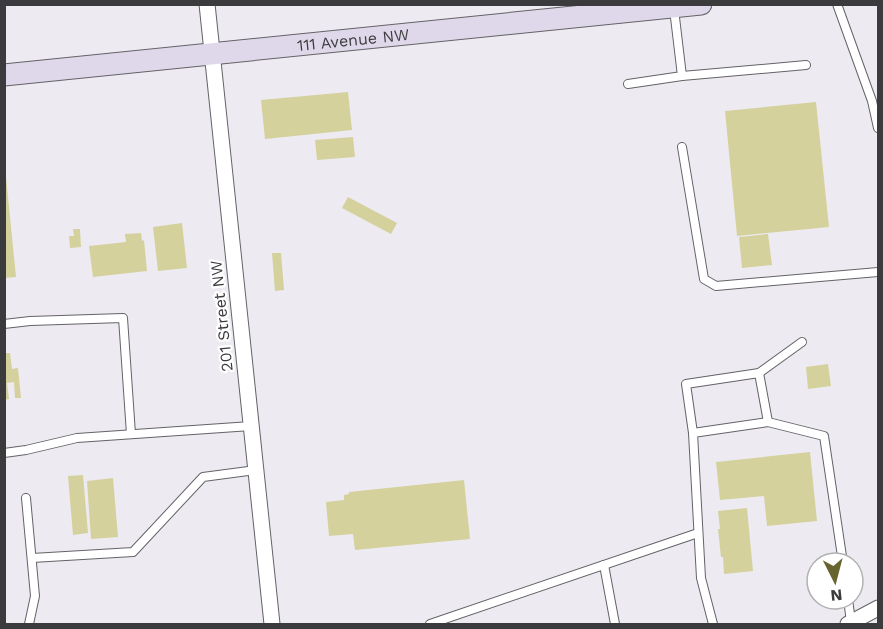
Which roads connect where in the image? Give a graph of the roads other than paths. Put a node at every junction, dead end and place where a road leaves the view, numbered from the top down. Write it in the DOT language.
graph roads {
  1 [pos="207,4"];
  2 [pos="701,4"];
  3 [pos="837,4"];
  4 [pos="674,7"];
  5 [pos="212,54"];
  6 [pos="806,65"];
  7 [pos="4,75"];
  8 [pos="682,76"];
  9 [pos="628,84"];
  10 [pos="879,128"];
  11 [pos="682,147"];
  12 [pos="879,272"];
  13 [pos="4,324"];
  14 [pos="802,342"];
  15 [pos="759,373"];
  16 [pos="768,422"];
  17 [pos="251,426"];
  18 [pos="693,433"];
  19 [pos="131,434"];
  20 [pos="4,453"];
  21 [pos="256,470"];
  22 [pos="26,498"];
  23 [pos="698,533"];
  24 [pos="841,551"];
  25 [pos="33,558"];
  26 [pos="604,565"];
  27 [pos="879,608"];
  28 [pos="850,623"];
  29 [pos="29,624"];
  30 [pos="272,624"];
  31 [pos="430,624"];
  32 [pos="615,624"];
  33 [pos="712,624"];
  1 -- 5 [label="street, 201 Street NW"];
  2 -- 4 [label="street, 111 Avenue NW"];
  3 -- 10 [label="lane"];
  4 -- 5 [label="street, 111 Avenue NW"];
  4 -- 8 [label="lane"];
  5 -- 7 [label="street, 111 Avenue NW"];
  5 -- 17 [label="street, 201 Street NW"];
  6 -- 8 [label="lane"];
  8 -- 9 [label="lane"];
  11 -- 12 [label="lane"];
  13 -- 19 [label="lane"];
  14 -- 15 [label="lane"];
  15 -- 16 [label="lane"];
  15 -- 18 [label="lane"];
  16 -- 18 [label="lane"];
  16 -- 24 [label="lane"];
  17 -- 19 [label="lane"];
  17 -- 21 [label="street, 201 Street NW"];
  18 -- 23 [label="lane"];
  19 -- 20 [label="lane"];
  21 -- 25 [label="lane"];
  21 -- 30 [label="street, 201 Street NW"];
  22 -- 25 [label="lane"];
  23 -- 26 [label="lane"];
  23 -- 33 [label="lane"];
  25 -- 29 [label="lane"];
  26 -- 31 [label="lane"];
  26 -- 32 [label="lane"];
  27 -- 28 [label="street"];
}
